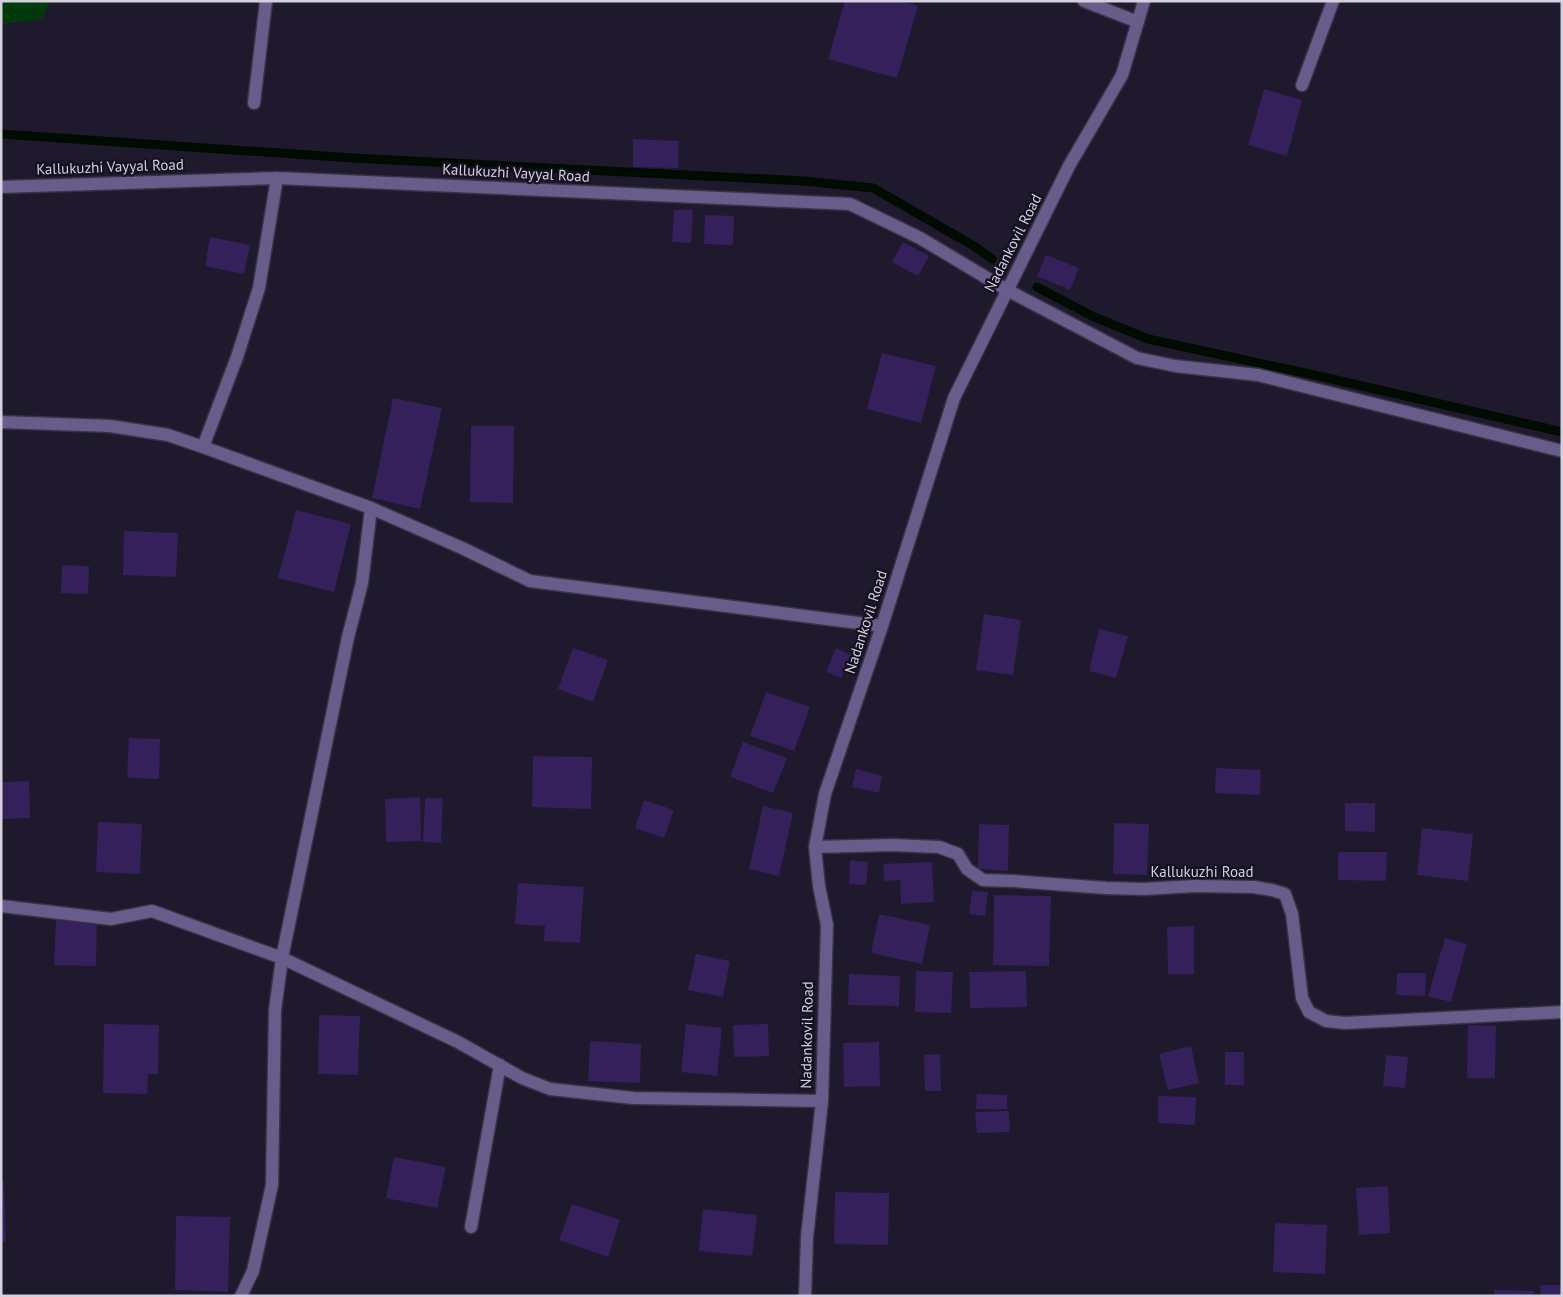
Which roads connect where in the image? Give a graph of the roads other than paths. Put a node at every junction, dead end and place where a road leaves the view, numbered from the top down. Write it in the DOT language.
graph roads {
  1 [pos="266,1"];
  2 [pos="1084,1"];
  3 [pos="1144,1"];
  4 [pos="1333,1"];
  5 [pos="1138,22"];
  6 [pos="1302,85"];
  7 [pos="254,103"];
  8 [pos="277,178"];
  9 [pos="1,187"];
  10 [pos="1007,290"];
  11 [pos="1,422"];
  12 [pos="203,447"];
  13 [pos="1562,450"];
  14 [pos="370,508"];
  15 [pos="882,626"];
  16 [pos="815,847"];
  17 [pos="1,906"];
  18 [pos="282,958"];
  19 [pos="1562,1012"];
  20 [pos="500,1065"];
  21 [pos="822,1101"];
  22 [pos="471,1227"];
  23 [pos="241,1296"];
  24 [pos="805,1296"];
  1 -- 7 [label="street"];
  2 -- 5 [label="street"];
  3 -- 5 [label="street, Nadankovil Road"];
  4 -- 6 [label="street"];
  5 -- 10 [label="street, Nadankovil Road"];
  8 -- 9 [label="street, Kallukuzhi Vayyal Road"];
  8 -- 10 [label="street, Kallukuzhi Vayyal Road"];
  8 -- 12 [label="street"];
  10 -- 13 [label="street, Kallukuzhi Vayyal Road"];
  10 -- 15 [label="street, Nadankovil Road"];
  11 -- 12 [label="street"];
  12 -- 14 [label="street"];
  14 -- 15 [label="street"];
  14 -- 18 [label="street"];
  15 -- 16 [label="street, Nadankovil Road"];
  16 -- 19 [label="street, Kallukuzhi Road"];
  16 -- 21 [label="street, Nadankovil Road"];
  17 -- 18 [label="street"];
  18 -- 20 [label="street"];
  18 -- 23 [label="street"];
  20 -- 21 [label="street"];
  20 -- 22 [label="street"];
  21 -- 24 [label="street, Nadankovil Road"];
}
